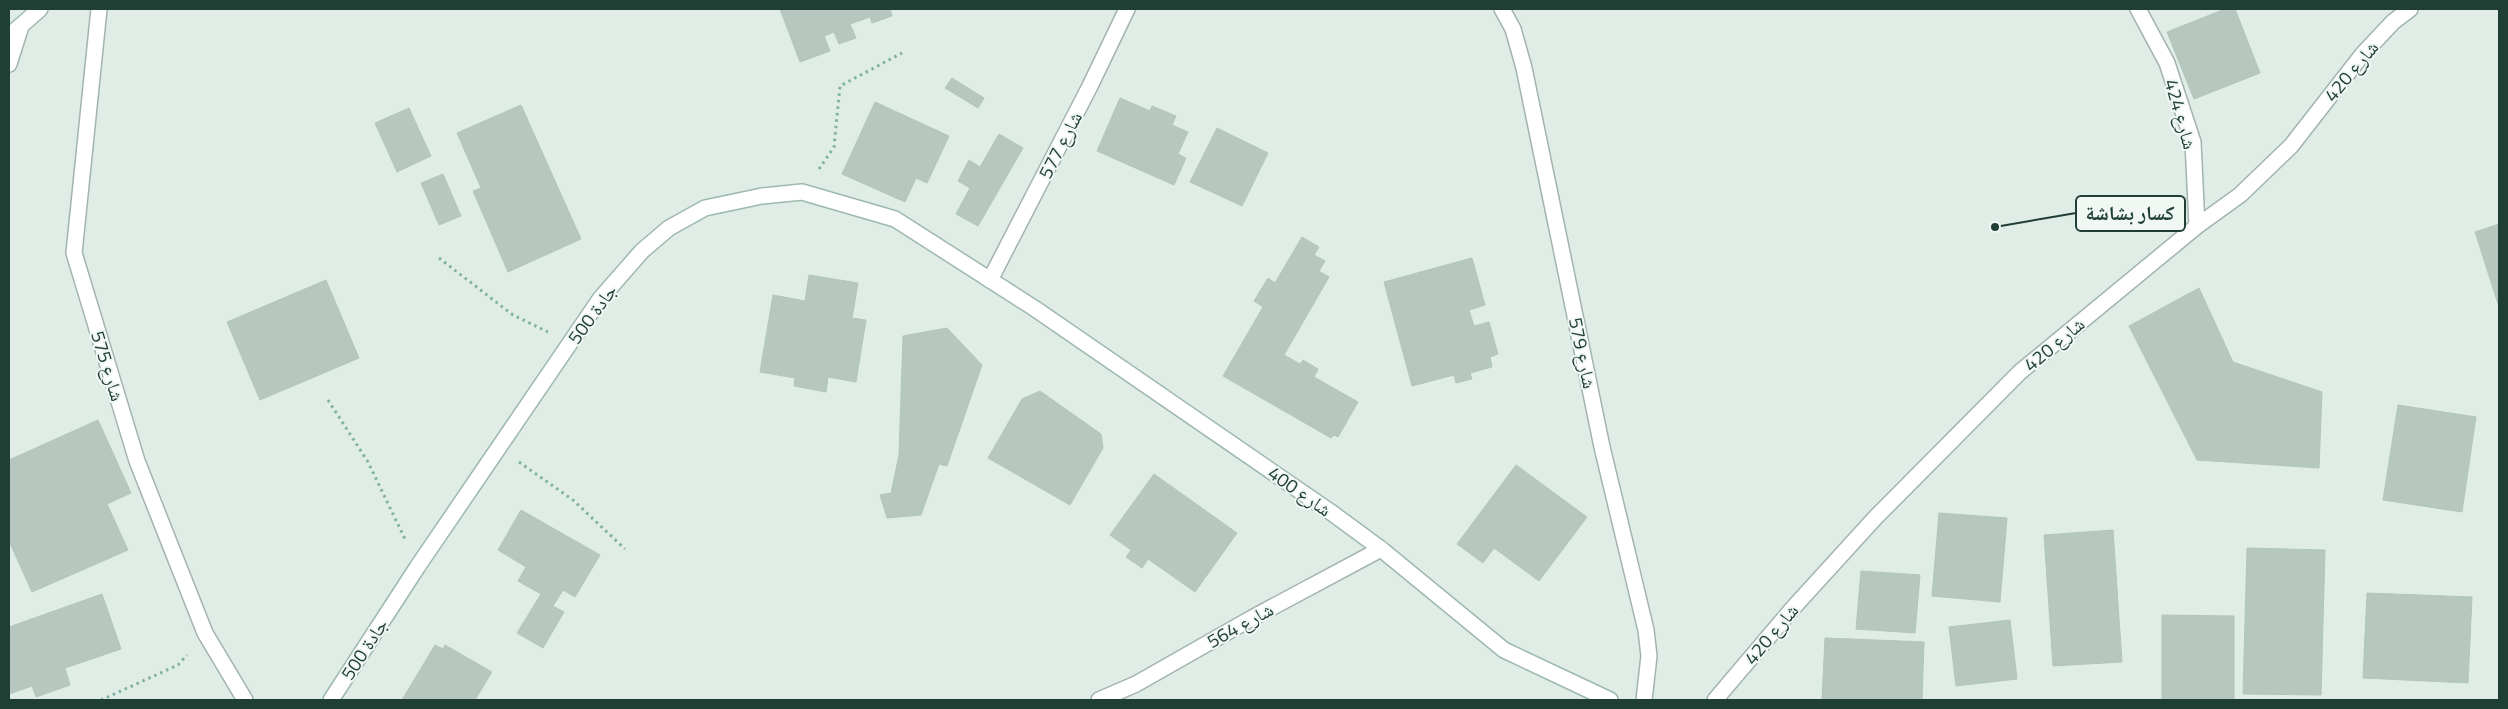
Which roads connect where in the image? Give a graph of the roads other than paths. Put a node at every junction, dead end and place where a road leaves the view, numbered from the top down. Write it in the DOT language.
graph roads {
  1 [pos="40,9"];
  2 [pos="100,9"];
  3 [pos="1126,9"];
  4 [pos="1502,9"];
  5 [pos="2138,9"];
  6 [pos="2410,9"];
  7 [pos="15,31"];
  8 [pos="9,64"];
  9 [pos="2198,226"];
  10 [pos="990,280"];
  11 [pos="1381,549"];
  12 [pos="245,700"];
  13 [pos="331,700"];
  14 [pos="1100,700"];
  15 [pos="1610,700"];
  16 [pos="1644,700"];
  17 [pos="1716,700"];
  1 -- 7 [label="street"];
  2 -- 12 [label="street, شارع 575"];
  3 -- 10 [label="street, شارع 577"];
  4 -- 16 [label="street, شارع 579"];
  5 -- 9 [label="street, شارع 424"];
  6 -- 9 [label="street, شارع 420"];
  7 -- 8 [label="street"];
  9 -- 17 [label="street, شارع 420"];
  10 -- 11 [label="street, شارع 400"];
  10 -- 13 [label="street, جادة 500"];
  11 -- 14 [label="street, شارع 564"];
  11 -- 15 [label="street, شارع 400"];
}
